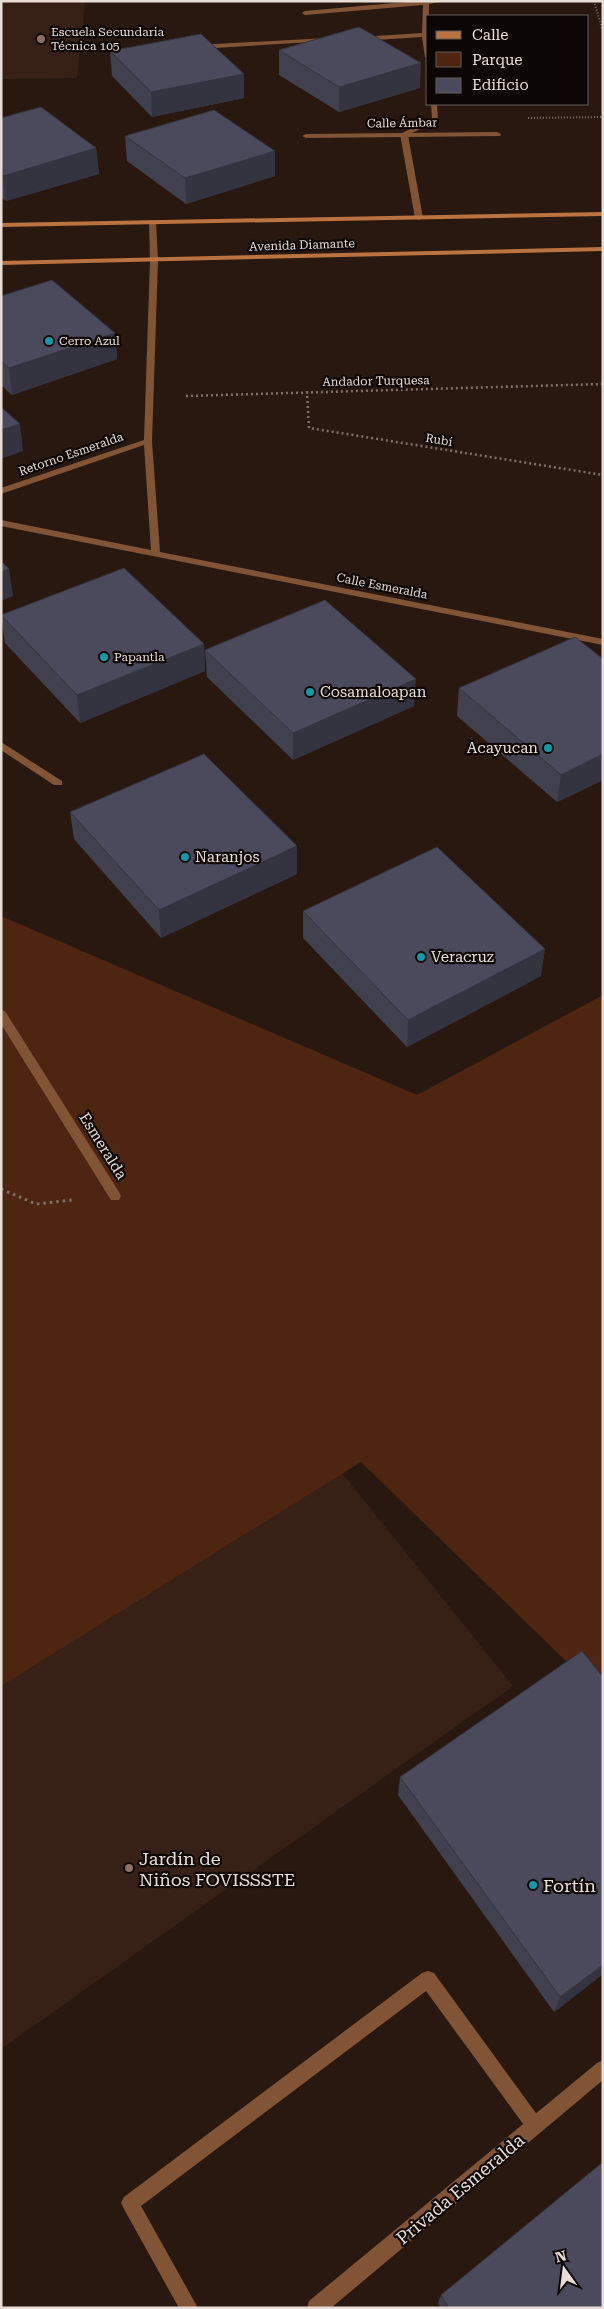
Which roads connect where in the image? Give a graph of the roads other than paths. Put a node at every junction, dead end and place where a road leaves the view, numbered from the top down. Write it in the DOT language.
graph roads {
  1 [pos="442,1"];
  2 [pos="426,4"];
  3 [pos="305,13"];
  4 [pos="425,35"];
  5 [pos="356,39"];
  6 [pos="336,40"];
  7 [pos="426,42"];
  8 [pos="189,47"];
  9 [pos="434,105"];
  10 [pos="404,134"];
  11 [pos="497,134"];
  12 [pos="306,136"];
  13 [pos="603,214"];
  14 [pos="419,218"];
  15 [pos="152,222"];
  16 [pos="1,225"];
  17 [pos="603,249"];
  18 [pos="154,260"];
  19 [pos="1,263"];
  20 [pos="148,441"];
  21 [pos="1,491"];
  22 [pos="1,523"];
  23 [pos="156,555"];
  24 [pos="603,642"];
  25 [pos="1,745"];
  26 [pos="58,783"];
  27 [pos="1,1014"];
  28 [pos="114,1196"];
  29 [pos="603,2069"];
  30 [pos="535,2126"];
  31 [pos="189,2308"];
  32 [pos="316,2308"];
  1 -- 2 [label="street"];
  2 -- 3 [label="street"];
  2 -- 4 [label="street"];
  4 -- 5 [label="street"];
  4 -- 7 [label="street"];
  6 -- 8 [label="street"];
  9 -- 10 [label="street"];
  10 -- 11 [label="street, Calle Ámbar"];
  10 -- 12 [label="street, Calle Ámbar"];
  10 -- 14 [label="street"];
  13 -- 14 [label="main road, Avenida Diamante"];
  14 -- 15 [label="main road, Avenida Diamante"];
  15 -- 16 [label="main road, Avenida Diamante"];
  15 -- 18 [label="street"];
  17 -- 18 [label="main road, Avenida Diamante"];
  18 -- 19 [label="main road, Avenida Diamante"];
  18 -- 20 [label="street"];
  20 -- 21 [label="street, Retorno Esmeralda"];
  20 -- 23 [label="street"];
  22 -- 23 [label="street, Calle Esmeralda"];
  23 -- 24 [label="street, Calle Esmeralda"];
  25 -- 26 [label="street"];
  27 -- 28 [label="street, Esmeralda"];
  29 -- 30 [label="street, Privada Esmeralda"];
  30 -- 31 [label="street"];
  30 -- 32 [label="street, Privada Esmeralda"];
}
